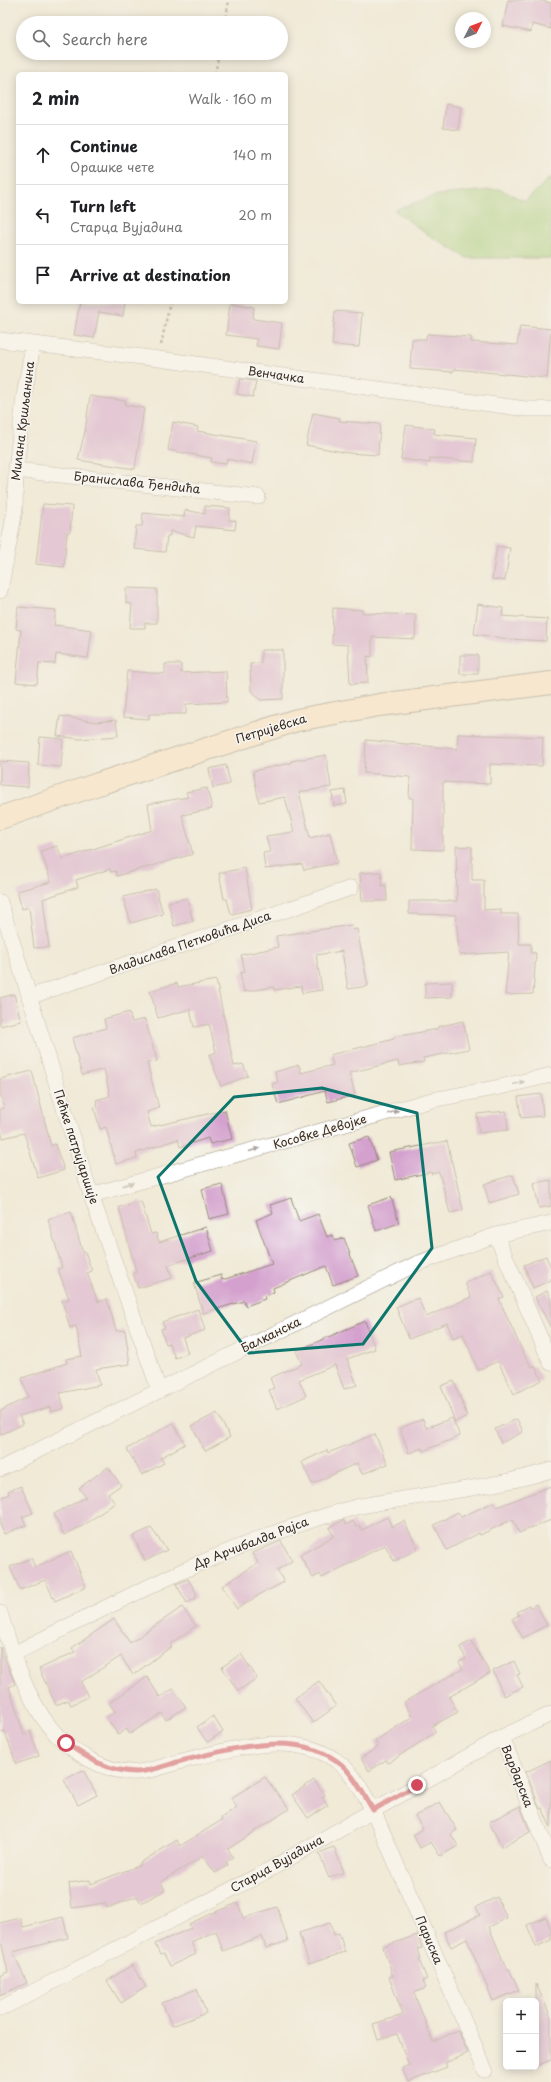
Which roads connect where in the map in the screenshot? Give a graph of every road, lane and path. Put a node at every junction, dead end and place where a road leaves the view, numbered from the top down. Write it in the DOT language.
graph roads {
  1 [pos="229,0"];
  2 [pos="226,16"];
  3 [pos="217,60"];
  4 [pos="214,72"];
  5 [pos="170,304"];
  6 [pos="0,340"];
  7 [pos="33,345"];
  8 [pos="159,359"];
  9 [pos="551,409"];
  10 [pos="16,470"];
  11 [pos="258,497"];
  12 [pos="0,591"];
  13 [pos="551,683"];
  14 [pos="0,818"];
  15 [pos="351,888"];
  16 [pos="0,902"];
  17 [pos="29,998"];
  18 [pos="551,1075"];
  19 [pos="91,1195"];
  20 [pos="551,1223"];
  21 [pos="496,1235"];
  22 [pos="551,1363"];
  23 [pos="159,1390"];
  24 [pos="0,1469"];
  25 [pos="551,1470"];
  26 [pos="0,1613"];
  27 [pos="13,1654"];
  28 [pos="551,1714"];
  29 [pos="502,1738"];
  30 [pos="373,1810"];
  31 [pos="551,1860"];
  32 [pos="0,2009"];
  33 [pos="485,2070"];
  1 -- 2 [label="path"];
  3 -- 4 [label="path"];
  5 -- 8 [label="path"];
  6 -- 7 [label="street, Венчачка"];
  7 -- 8 [label="street, Венчачка"];
  7 -- 10 [label="street, Милана Кршљанина"];
  8 -- 9 [label="street, Венчачка"];
  10 -- 11 [label="street, Бранислава Ђендића"];
  10 -- 12 [label="street, Милана Кршљанина"];
  13 -- 14 [label="main road, Петријевска"];
  15 -- 17 [label="street, Владислава Петковића Диса"];
  16 -- 17 [label="street, Пећке патријаршије"];
  17 -- 19 [label="street, Пећке патријаршије"];
  19 -- 18 [label="street, Косовке Девојке, one-way"];
  19 -- 23 [label="street, Пећке патријаршије"];
  20 -- 21 [label="street, Балканска"];
  21 -- 22 [label="street"];
  21 -- 23 [label="street, Балканска"];
  23 -- 24 [label="street, Балканска"];
  25 -- 27 [label="street, Др Арчибалда Рајса"];
  26 -- 27 [label="street, Париска"];
  27 -- 30 [label="street, Париска"];
  28 -- 29 [label="street, Старца Вујадина"];
  29 -- 30 [label="street, Старца Вујадина"];
  29 -- 31 [label="street, Вардарска"];
  30 -- 32 [label="street, Старца Вујадина"];
  30 -- 33 [label="street, Париска"];
}
